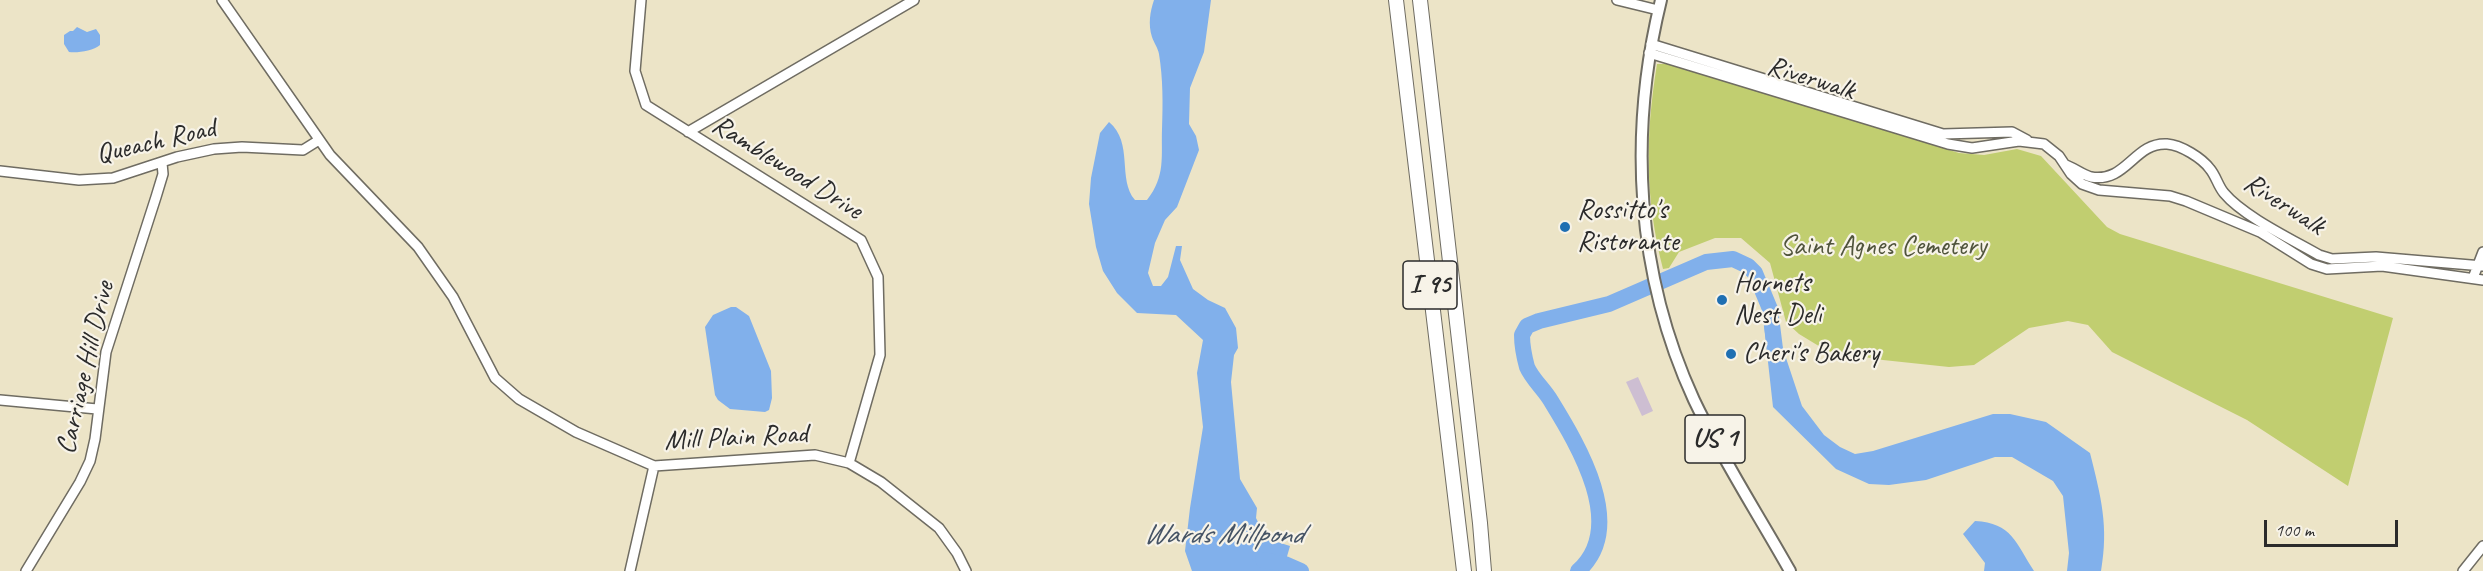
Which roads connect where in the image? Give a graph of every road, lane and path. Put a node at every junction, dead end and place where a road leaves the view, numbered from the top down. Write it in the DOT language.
graph roads {
  1 [pos="222,0"];
  2 [pos="641,0"];
  3 [pos="914,0"];
  4 [pos="1396,0"];
  5 [pos="1420,0"];
  6 [pos="1617,0"];
  7 [pos="1659,5"];
  8 [pos="1650,48"];
  9 [pos="688,132"];
  10 [pos="319,140"];
  11 [pos="2032,142"];
  12 [pos="162,163"];
  13 [pos="2064,164"];
  14 [pos="0,171"];
  15 [pos="2483,252"];
  16 [pos="2480,265"];
  17 [pos="2478,279"];
  18 [pos="0,400"];
  19 [pos="98,409"];
  20 [pos="849,464"];
  21 [pos="654,466"];
  22 [pos="2483,546"];
  23 [pos="26,571"];
  24 [pos="630,571"];
  25 [pos="966,571"];
  26 [pos="1464,571"];
  27 [pos="1484,571"];
  28 [pos="1790,571"];
  29 [pos="2463,571"];
  1 -- 10 [label="street, Mill Plain Road"];
  2 -- 9 [label="street, Ramblewood Drive"];
  3 -- 9 [label="street"];
  4 -- 26 [label="highway, I 95"];
  5 -- 27 [label="highway, I 95"];
  6 -- 7 [label="street"];
  7 -- 8 [label="main road, US 1"];
  8 -- 11 [label="street, Riverwalk"];
  8 -- 11 [label="street, Riverwalk"];
  8 -- 28 [label="main road, US 1"];
  9 -- 20 [label="street, Ramblewood Drive"];
  10 -- 12 [label="street, Queach Road"];
  10 -- 21 [label="street, Mill Plain Road"];
  11 -- 13 [label="street, Riverwalk"];
  12 -- 14 [label="street, Queach Road"];
  12 -- 19 [label="street, Carriage Hill Drive"];
  13 -- 16 [label="street, Riverwalk"];
  13 -- 17 [label="street, Riverwalk"];
  15 -- 16 [label="street, Riverwalk"];
  16 -- 17 [label="street, Riverwalk"];
  18 -- 19 [label="street"];
  19 -- 23 [label="street, Carriage Hill Drive"];
  20 -- 21 [label="street, Mill Plain Road"];
  20 -- 25 [label="street, Mill Plain Road"];
  21 -- 24 [label="street"];
  22 -- 29 [label="street"];
}
